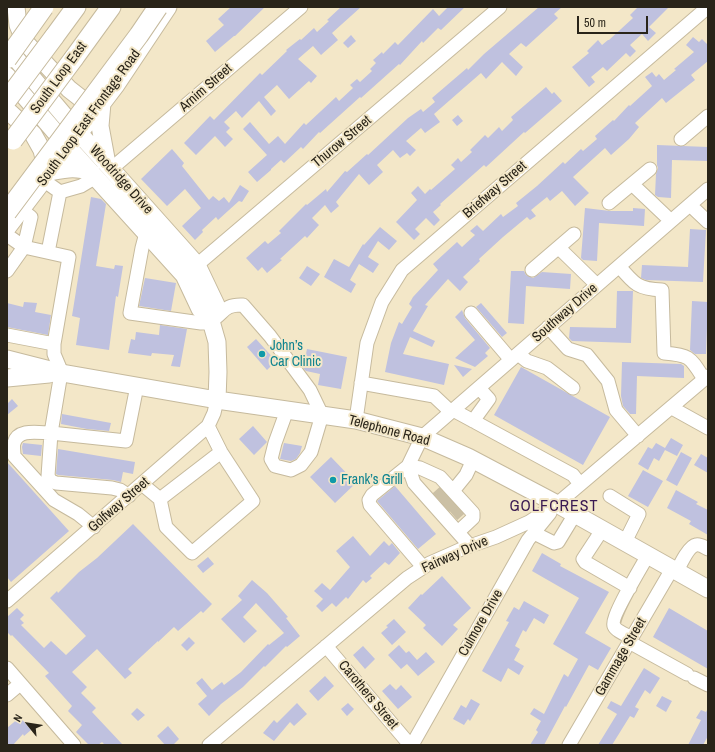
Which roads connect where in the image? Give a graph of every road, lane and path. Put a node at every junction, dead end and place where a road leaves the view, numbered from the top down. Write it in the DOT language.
graph roads {
  1 [pos="15,7"];
  2 [pos="44,7"];
  3 [pos="76,7"];
  4 [pos="112,7"];
  5 [pos="301,7"];
  6 [pos="500,7"];
  7 [pos="708,7"];
  8 [pos="162,11"];
  9 [pos="7,18"];
  10 [pos="7,48"];
  11 [pos="7,58"];
  12 [pos="7,76"];
  13 [pos="7,100"];
  14 [pos="102,103"];
  15 [pos="7,110"];
  16 [pos="706,120"];
  17 [pos="79,133"];
  18 [pos="681,139"];
  19 [pos="10,144"];
  20 [pos="68,147"];
  21 [pos="650,169"];
  22 [pos="102,171"];
  23 [pos="47,175"];
  24 [pos="632,184"];
  25 [pos="708,189"];
  26 [pos="60,192"];
  27 [pos="609,203"];
  28 [pos="690,205"];
  29 [pos="14,210"];
  30 [pos="671,221"];
  31 [pos="708,222"];
  32 [pos="7,228"];
  33 [pos="146,233"];
  34 [pos="574,234"];
  35 [pos="7,235"];
  36 [pos="24,247"];
  37 [pos="558,248"];
  38 [pos="48,252"];
  39 [pos="619,266"];
  40 [pos="190,270"];
  41 [pos="532,270"];
  42 [pos="7,271"];
  43 [pos="597,285"];
  44 [pos="472,313"];
  45 [pos="211,321"];
  46 [pos="548,327"];
  47 [pos="7,335"];
  48 [pos="54,344"];
  49 [pos="514,357"];
  50 [pos="7,359"];
  51 [pos="61,373"];
  52 [pos="7,378"];
  53 [pos="706,378"];
  54 [pos="361,383"];
  55 [pos="137,386"];
  56 [pos="479,388"];
  57 [pos="573,388"];
  58 [pos="217,400"];
  59 [pos="672,408"];
  60 [pos="287,410"];
  61 [pos="452,411"];
  62 [pos="322,415"];
  63 [pos="356,420"];
  64 [pos="473,420"];
  65 [pos="208,426"];
  66 [pos="708,428"];
  67 [pos="51,433"];
  68 [pos="638,436"];
  69 [pos="422,437"];
  70 [pos="221,452"];
  71 [pos="473,460"];
  72 [pos="408,466"];
  73 [pos="143,484"];
  74 [pos="580,484"];
  75 [pos="129,496"];
  76 [pos="610,496"];
  77 [pos="160,499"];
  78 [pos="449,502"];
  79 [pos="557,504"];
  80 [pos="575,514"];
  81 [pos="94,527"];
  82 [pos="602,530"];
  83 [pos="458,532"];
  84 [pos="534,533"];
  85 [pos="625,542"];
  86 [pos="470,546"];
  87 [pos="708,549"];
  88 [pos="648,555"];
  89 [pos="423,567"];
  90 [pos="674,570"];
  91 [pos="630,588"];
  92 [pos="708,589"];
  93 [pos="7,601"];
  94 [pos="631,640"];
  95 [pos="326,646"];
  96 [pos="7,668"];
  97 [pos="20,684"];
  98 [pos="708,686"];
  99 [pos="7,695"];
  100 [pos="74,745"];
  101 [pos="209,745"];
  102 [pos="411,745"];
  103 [pos="569,745"];
  1 -- 9 [label="main road"];
  1 -- 14 [label="main road"];
  2 -- 11 [label="highway, bridge"];
  3 -- 13 [label="highway, South Loop East, bridge"];
  4 -- 19 [label="highway, South Loop East, bridge"];
  5 -- 22 [label="street, Arnim Street"];
  6 -- 40 [label="street, Thurow Street"];
  7 -- 54 [label="street, Briefway Street"];
  8 -- 14 [label="main road, South Loop East Frontage Road"];
  8 -- 29 [label="highway, bridge"];
  10 -- 17 [label="main road, Woodridge Drive"];
  12 -- 20 [label="main road, Woodridge Drive"];
  14 -- 17 [label="main road, South Loop East Frontage Road"];
  14 -- 22 [label="main road"];
  15 -- 23 [label="main road"];
  16 -- 18 [label="street"];
  17 -- 20 [label="main road, South Loop East Frontage Road"];
  17 -- 22 [label="main road, Woodridge Drive"];
  20 -- 22 [label="main road, Woodridge Drive"];
  20 -- 23 [label="main road, South Loop East Frontage Road"];
  21 -- 24 [label="street"];
  22 -- 23 [label="main road"];
  22 -- 26 [label="street, Arnim Street"];
  22 -- 33 [label="main road, Woodridge Drive"];
  22 -- 40 [label="main road, Woodridge Drive"];
  23 -- 26 [label="street"];
  23 -- 29 [label="main road, South Loop East Frontage Road"];
  24 -- 27 [label="street"];
  24 -- 30 [label="street"];
  25 -- 28 [label="street, Southway Drive"];
  26 -- 38 [label="street"];
  28 -- 30 [label="street, Southway Drive"];
  28 -- 31 [label="street"];
  29 -- 32 [label="main road, South Loop East Frontage Road"];
  29 -- 36 [label="street"];
  30 -- 39 [label="street, Southway Drive"];
  33 -- 40 [label="main road, Woodridge Drive"];
  33 -- 45 [label="street"];
  34 -- 37 [label="street"];
  35 -- 36 [label="street"];
  36 -- 38 [label="street"];
  36 -- 42 [label="street"];
  37 -- 41 [label="street"];
  37 -- 43 [label="street"];
  38 -- 48 [label="street"];
  39 -- 43 [label="street, Southway Drive"];
  39 -- 53 [label="street"];
  40 -- 45 [label="main road, Woodridge Drive"];
  43 -- 46 [label="street, Southway Drive"];
  44 -- 49 [label="street"];
  45 -- 58 [label="main road, Woodridge Drive"];
  45 -- 62 [label="street"];
  46 -- 49 [label="street, Southway Drive"];
  46 -- 68 [label="street"];
  47 -- 48 [label="street"];
  48 -- 51 [label="street"];
  49 -- 56 [label="street, Southway Drive"];
  49 -- 57 [label="street"];
  50 -- 51 [label="main road, Telephone Road"];
  51 -- 52 [label="main road, Telephone Road"];
  51 -- 55 [label="main road, Telephone Road"];
  51 -- 67 [label="street"];
  53 -- 59 [label="street, Fairway Drive"];
  54 -- 61 [label="street"];
  54 -- 63 [label="street, Briefway Street"];
  55 -- 58 [label="main road, Telephone Road"];
  55 -- 67 [label="street"];
  56 -- 61 [label="street, Southway Drive"];
  56 -- 64 [label="street"];
  58 -- 60 [label="main road, Telephone Road"];
  58 -- 65 [label="street, Golfway Street"];
  59 -- 66 [label="street"];
  59 -- 68 [label="street, Fairway Drive"];
  60 -- 62 [label="main road, Telephone Road"];
  60 -- 62 [label="street"];
  61 -- 64 [label="street"];
  61 -- 69 [label="street, Southway Drive"];
  62 -- 63 [label="main road, Telephone Road"];
  63 -- 69 [label="main road, Telephone Road"];
  64 -- 74 [label="street"];
  65 -- 70 [label="street"];
  65 -- 73 [label="street, Golfway Street"];
  67 -- 75 [label="street"];
  67 -- 81 [label="street"];
  68 -- 74 [label="street, Fairway Drive"];
  69 -- 71 [label="main road, Telephone Road"];
  69 -- 72 [label="street"];
  70 -- 77 [label="street"];
  70 -- 77 [label="street"];
  71 -- 78 [label="street"];
  71 -- 79 [label="main road, Telephone Road"];
  72 -- 78 [label="street"];
  72 -- 78 [label="street"];
  72 -- 89 [label="street"];
  73 -- 75 [label="street, Golfway Street"];
  73 -- 77 [label="street"];
  74 -- 79 [label="street, Fairway Drive"];
  75 -- 81 [label="street, Golfway Street"];
  76 -- 85 [label="street"];
  78 -- 83 [label="street"];
  78 -- 83 [label="street"];
  79 -- 80 [label="main road, Telephone Road"];
  79 -- 84 [label="street, Culmore Drive"];
  79 -- 86 [label="street, Fairway Drive"];
  80 -- 82 [label="main road, Telephone Road"];
  80 -- 84 [label="street"];
  81 -- 93 [label="street, Golfway Street"];
  82 -- 85 [label="main road, Telephone Road"];
  82 -- 91 [label="street"];
  83 -- 86 [label="street"];
  84 -- 102 [label="street, Culmore Drive"];
  85 -- 88 [label="main road, Telephone Road"];
  86 -- 89 [label="street, Fairway Drive"];
  87 -- 90 [label="street, Gammage Street"];
  88 -- 90 [label="main road, Telephone Road"];
  88 -- 91 [label="street"];
  89 -- 95 [label="street, Fairway Drive"];
  90 -- 92 [label="main road, Telephone Road"];
  90 -- 94 [label="street, Gammage Street"];
  91 -- 94 [label="street"];
  94 -- 98 [label="street"];
  94 -- 103 [label="street, Gammage Street"];
  95 -- 101 [label="street, Fairway Drive"];
  95 -- 102 [label="street, Carothers Street"];
  96 -- 97 [label="street"];
  97 -- 99 [label="street"];
  97 -- 100 [label="street"];
}
